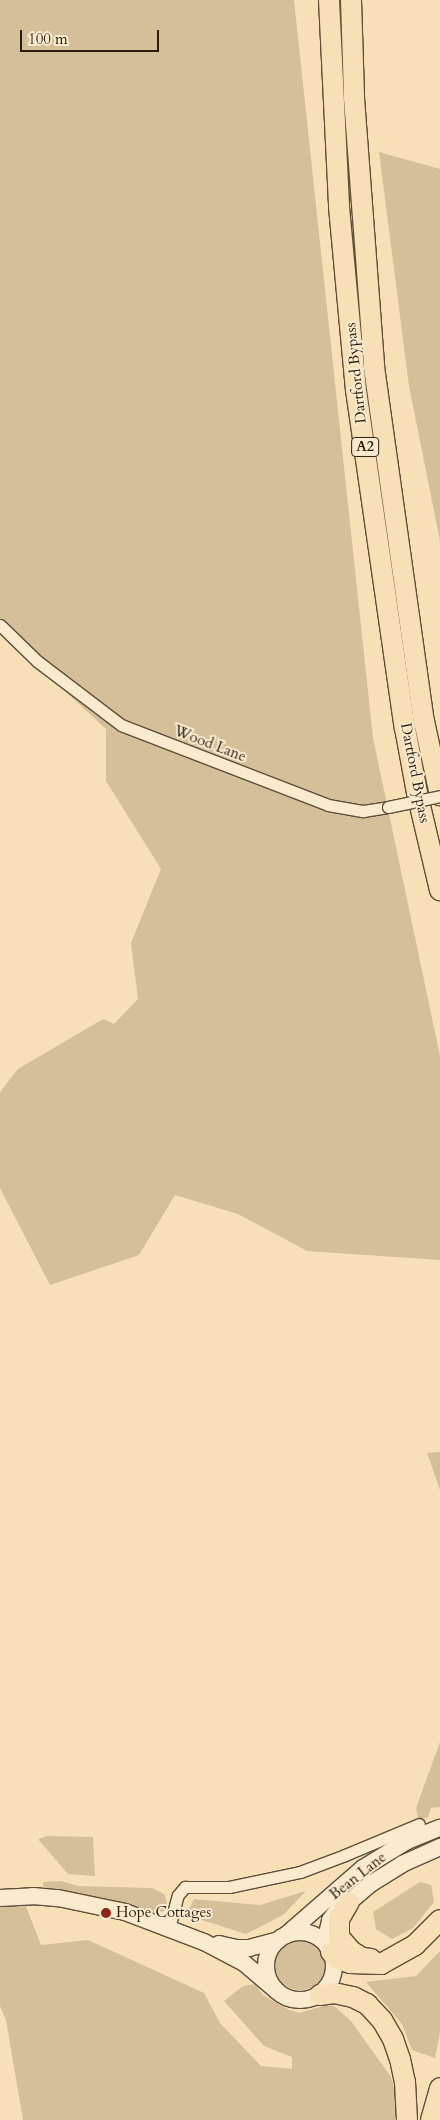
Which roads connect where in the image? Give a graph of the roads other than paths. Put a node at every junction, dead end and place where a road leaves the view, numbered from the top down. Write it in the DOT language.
graph roads {
  1 [pos="329,0"];
  2 [pos="351,0"];
  3 [pos="0,626"];
  4 [pos="440,795"];
  5 [pos="440,890"];
  6 [pos="416,1821"];
  7 [pos="439,1828"];
  8 [pos="435,1849"];
  9 [pos="300,1872"];
  10 [pos="304,1884"];
  11 [pos="0,1898"];
  12 [pos="349,1902"];
  13 [pos="440,1920"];
  14 [pos="168,1928"];
  15 [pos="281,1938"];
  16 [pos="204,1942"];
  17 [pos="329,1949"];
  18 [pos="388,1960"];
  19 [pos="276,1991"];
  20 [pos="320,1995"];
  21 [pos="440,2088"];
  22 [pos="407,2120"];
  23 [pos="431,2120"];
  1 -- 5 [label="highway, Dartford Bypass / A2"];
  2 -- 4 [label="highway, Dartford Bypass / A2"];
  3 -- 4 [label="street, Wood Lane, bridge"];
  6 -- 9 [label="street, Bean Lane"];
  7 -- 15 [label="main road, Bean Lane"];
  8 -- 12 [label="main road, Bean Lane"];
  9 -- 10 [label="street"];
  9 -- 14 [label="street, Bean Lane"];
  11 -- 14 [label="main road, Bean Lane"];
  12 -- 17 [label="main road, Bean Lane"];
  12 -- 18 [label="highway"];
  13 -- 18 [label="highway"];
  14 -- 16 [label="main road, Bean Lane"];
  15 -- 16 [label="main road, Bean Lane"];
  15 -- 17 [label="main road"];
  15 -- 19 [label="main road"];
  16 -- 19 [label="main road, Bean Lane"];
  17 -- 18 [label="highway"];
  17 -- 20 [label="main road"];
  19 -- 20 [label="main road"];
  20 -- 22 [label="highway"];
  21 -- 23 [label="highway"];
}
